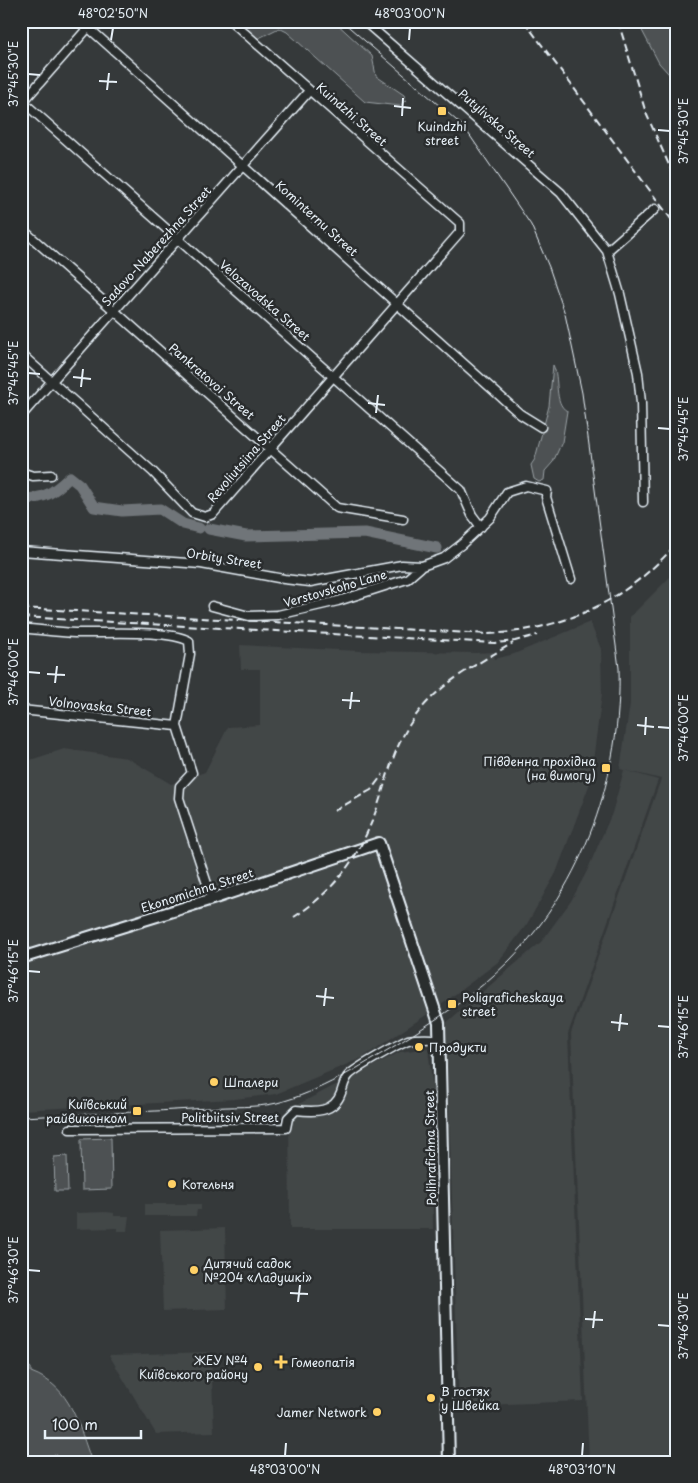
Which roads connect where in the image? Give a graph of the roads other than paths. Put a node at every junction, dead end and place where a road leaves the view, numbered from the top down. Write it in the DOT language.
graph roads {
  1 [pos="81,21"];
  2 [pos="94,21"];
  3 [pos="231,21"];
  4 [pos="364,21"];
  5 [pos="88,28"];
  6 [pos="309,92"];
  7 [pos="22,102"];
  8 [pos="242,166"];
  9 [pos="655,209"];
  10 [pos="460,224"];
  11 [pos="21,228"];
  12 [pos="179,238"];
  13 [pos="607,251"];
  14 [pos="396,303"];
  15 [pos="114,310"];
  16 [pos="21,354"];
  17 [pos="334,375"];
  18 [pos="53,382"];
  19 [pos="21,416"];
  20 [pos="542,427"];
  21 [pos="271,447"];
  22 [pos="21,472"];
  23 [pos="51,475"];
  24 [pos="643,502"];
  25 [pos="403,519"];
  26 [pos="481,527"];
  27 [pos="21,551"];
  28 [pos="422,566"];
  29 [pos="571,579"];
  30 [pos="212,606"];
  31 [pos="21,628"];
  32 [pos="21,710"];
  33 [pos="177,726"];
  34 [pos="379,843"];
  35 [pos="212,899"];
  36 [pos="21,958"];
  37 [pos="439,1039"];
  38 [pos="70,1129"];
  39 [pos="449,1462"];
  1 -- 5 [label="street, Kominternu Street"];
  2 -- 5 [label="street"];
  3 -- 6 [label="street, Kuindzhi Street"];
  4 -- 13 [label="street, Putylivska Street"];
  5 -- 7 [label="street"];
  5 -- 8 [label="street, Kominternu Street"];
  6 -- 8 [label="street, Sadovo-Naberezhna Street"];
  6 -- 10 [label="street, Kuindzhi Street"];
  7 -- 12 [label="street, Velozavodska Street"];
  8 -- 12 [label="street, Sadovo-Naberezhna Street"];
  8 -- 14 [label="street, Kominternu Street"];
  9 -- 13 [label="street"];
  10 -- 14 [label="street, Revoliutsiina Street"];
  11 -- 15 [label="street, Pankratovoi Street"];
  12 -- 15 [label="street, Sadovo-Naberezhna Street"];
  12 -- 17 [label="street, Velozavodska Street"];
  13 -- 24 [label="street, Putylivska Street"];
  14 -- 17 [label="street, Revoliutsiina Street"];
  14 -- 20 [label="street, Kominternu Street"];
  15 -- 18 [label="street, Sadovo-Naberezhna Street"];
  15 -- 21 [label="street, Pankratovoi Street"];
  16 -- 18 [label="street, Revoliutsiina Street"];
  17 -- 21 [label="street, Revoliutsiina Street"];
  17 -- 26 [label="street, Velozavodska Street"];
  18 -- 19 [label="street, Sadovo-Naberezhna Street"];
  18 -- 21 [label="street, Revoliutsiina Street"];
  21 -- 25 [label="street, Pankratovoi Street"];
  22 -- 23 [label="street"];
  26 -- 28 [label="street, Verstovskoho Lane"];
  26 -- 29 [label="street, Verstovskoho Lane"];
  27 -- 28 [label="street, Orbity Street"];
  28 -- 30 [label="street, Verstovskoho Lane"];
  31 -- 33 [label="street"];
  32 -- 33 [label="street, Volnovaska Street"];
  33 -- 35 [label="street"];
  34 -- 35 [label="street, Ekonomichna Street"];
  34 -- 37 [label="street, Polihrafichna Street"];
  35 -- 36 [label="street, Ekonomichna Street"];
  37 -- 38 [label="street, Politbiitsiv Street"];
  37 -- 39 [label="street, Polihrafichna Street"];
}
